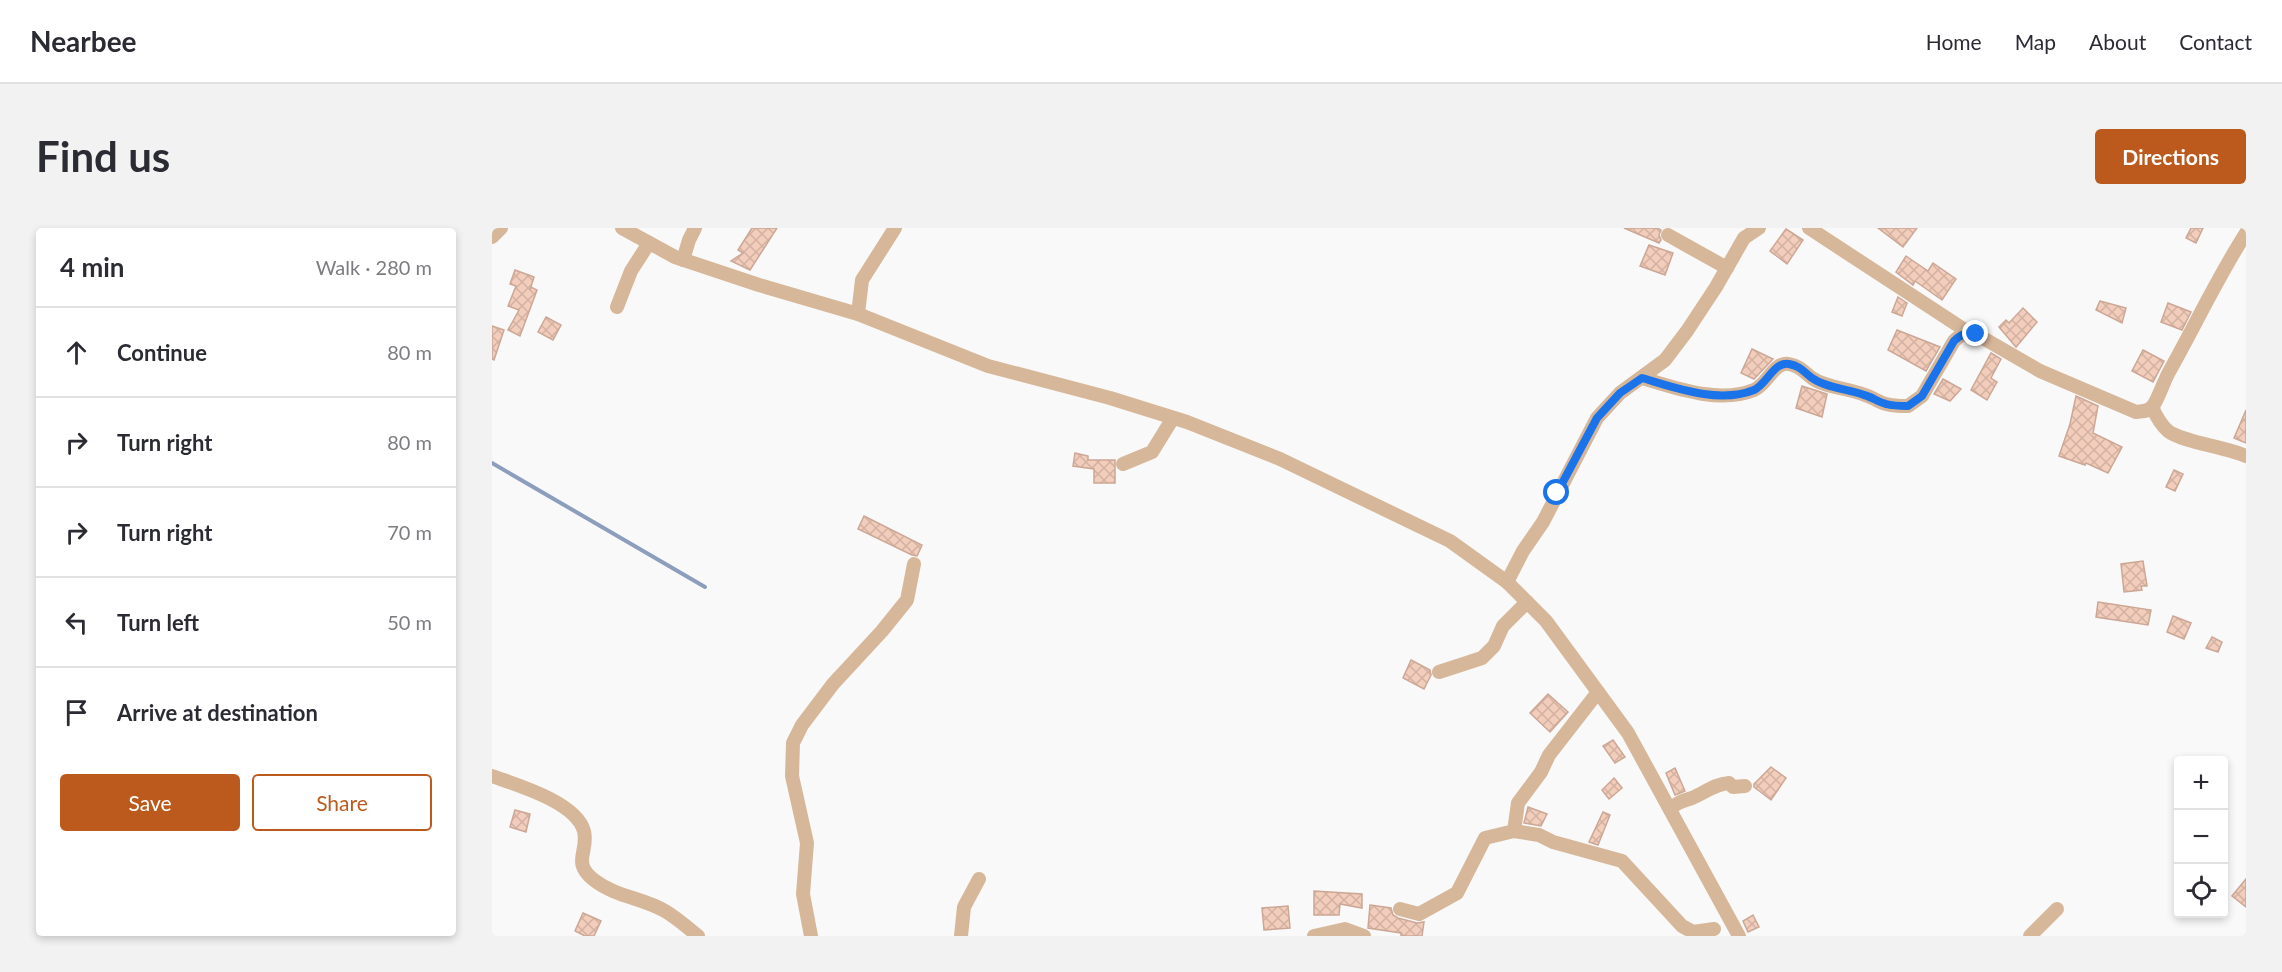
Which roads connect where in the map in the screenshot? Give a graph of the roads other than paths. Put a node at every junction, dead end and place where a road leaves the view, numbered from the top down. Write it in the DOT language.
graph roads {
  1 [pos="501,228"];
  2 [pos="695,228"];
  3 [pos="895,228"];
  4 [pos="1759,228"];
  5 [pos="1809,228"];
  6 [pos="629,230"];
  7 [pos="2246,233"];
  8 [pos="1668,235"];
  9 [pos="492,237"];
  10 [pos="649,243"];
  11 [pos="683,260"];
  12 [pos="1726,268"];
  13 [pos="617,308"];
  14 [pos="858,314"];
  15 [pos="1968,332"];
  16 [pos="1642,378"];
  17 [pos="2152,407"];
  18 [pos="1173,418"];
  19 [pos="2246,456"];
  20 [pos="1123,464"];
  21 [pos="914,564"];
  22 [pos="1507,582"];
  23 [pos="1527,602"];
  24 [pos="1439,672"];
  25 [pos="1598,692"];
  26 [pos="492,776"];
  27 [pos="1745,786"];
  28 [pos="1670,809"];
  29 [pos="1514,831"];
  30 [pos="979,879"];
  31 [pos="1400,909"];
  32 [pos="2057,909"];
  33 [pos="1731,921"];
  34 [pos="1710,932"];
  35 [pos="698,936"];
  36 [pos="811,936"];
  37 [pos="961,936"];
  38 [pos="1314,936"];
  39 [pos="1364,936"];
  40 [pos="1739,936"];
  41 [pos="2030,936"];
  1 -- 9 [label="street"];
  2 -- 11 [label="street"];
  3 -- 14 [label="street"];
  4 -- 12 [label="street"];
  5 -- 15 [label="street"];
  6 -- 10 [label="street"];
  7 -- 17 [label="street"];
  8 -- 12 [label="street"];
  10 -- 11 [label="street"];
  10 -- 13 [label="street"];
  11 -- 14 [label="street"];
  12 -- 16 [label="street"];
  14 -- 18 [label="street"];
  15 -- 16 [label="street"];
  15 -- 17 [label="street"];
  16 -- 22 [label="street"];
  17 -- 19 [label="street"];
  18 -- 20 [label="street"];
  18 -- 22 [label="street"];
  21 -- 36 [label="street"];
  22 -- 23 [label="street"];
  23 -- 24 [label="street"];
  23 -- 25 [label="street"];
  25 -- 28 [label="street"];
  25 -- 29 [label="street"];
  26 -- 35 [label="street"];
  27 -- 28 [label="street"];
  28 -- 33 [label="street"];
  29 -- 31 [label="street"];
  29 -- 34 [label="street"];
  30 -- 37 [label="street"];
  32 -- 41 [label="street"];
  33 -- 34 [label="street"];
  33 -- 40 [label="street"];
  38 -- 39 [label="street"];
}
